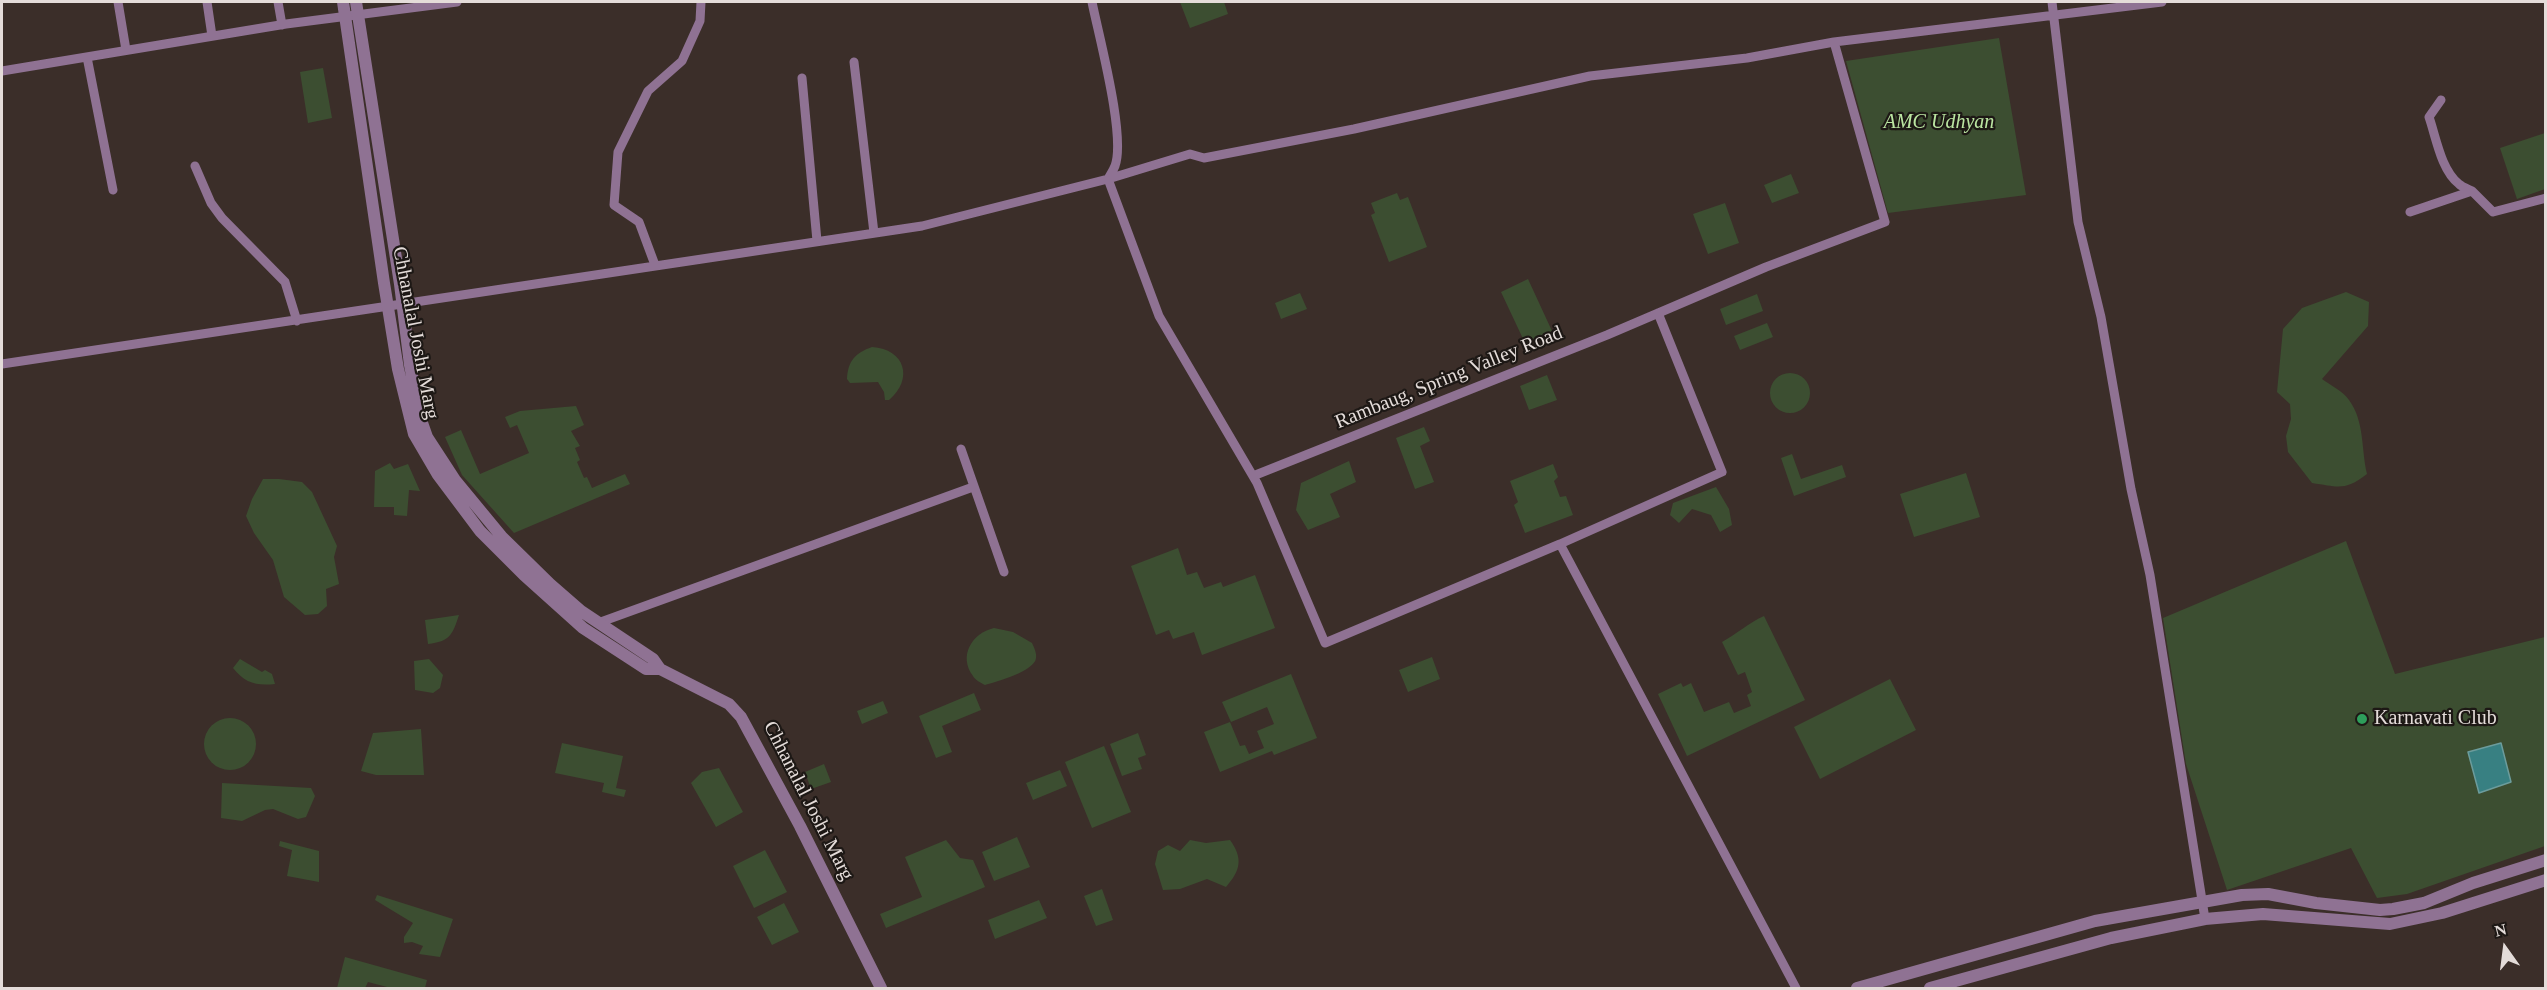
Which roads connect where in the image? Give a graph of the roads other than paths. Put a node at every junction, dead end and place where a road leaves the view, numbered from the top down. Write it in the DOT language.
graph roads {
  1 [pos="118,2"];
  2 [pos="207,2"];
  3 [pos="278,2"];
  4 [pos="343,2"];
  5 [pos="356,2"];
  6 [pos="457,2"];
  7 [pos="700,2"];
  8 [pos="1092,2"];
  9 [pos="2052,2"];
  10 [pos="2162,2"];
  11 [pos="2054,16"];
  12 [pos="351,17"];
  13 [pos="282,25"];
  14 [pos="212,36"];
  15 [pos="1834,42"];
  16 [pos="126,50"];
  17 [pos="87,57"];
  18 [pos="854,62"];
  19 [pos="2,70"];
  20 [pos="802,78"];
  21 [pos="2441,100"];
  22 [pos="195,166"];
  23 [pos="1108,179"];
  24 [pos="113,190"];
  25 [pos="2472,191"];
  26 [pos="2546,198"];
  27 [pos="2410,212"];
  28 [pos="874,233"];
  29 [pos="817,241"];
  30 [pos="655,265"];
  31 [pos="402,305"];
  32 [pos="388,308"];
  33 [pos="1658,313"];
  34 [pos="297,321"];
  35 [pos="2,364"];
  36 [pos="422,439"];
  37 [pos="961,449"];
  38 [pos="1253,476"];
  39 [pos="973,488"];
  40 [pos="1560,544"];
  41 [pos="1004,572"];
  42 [pos="598,623"];
  43 [pos="660,669"];
  44 [pos="2546,860"];
  45 [pos="2546,880"];
  46 [pos="2202,902"];
  47 [pos="2205,919"];
  48 [pos="881,988"];
  49 [pos="1796,988"];
  50 [pos="1857,988"];
  51 [pos="1930,988"];
  1 -- 16 [label="street"];
  2 -- 14 [label="street"];
  3 -- 13 [label="street"];
  4 -- 12 [label="street, Chhanalal Joshi Marg"];
  5 -- 12 [label="street, Chhanalal Joshi Marg"];
  6 -- 12 [label="street"];
  7 -- 30 [label="street"];
  8 -- 23 [label="street"];
  9 -- 11 [label="street"];
  10 -- 11 [label="street"];
  11 -- 15 [label="street"];
  11 -- 46 [label="street"];
  12 -- 13 [label="street"];
  12 -- 31 [label="street, Chhanalal Joshi Marg"];
  12 -- 32 [label="street, Chhanalal Joshi Marg"];
  13 -- 14 [label="street"];
  14 -- 16 [label="street"];
  15 -- 23 [label="street"];
  15 -- 33 [label="street, Rambaug, Spring Valley Road"];
  16 -- 17 [label="street"];
  17 -- 19 [label="street"];
  17 -- 24 [label="street"];
  18 -- 28 [label="street"];
  20 -- 29 [label="street"];
  21 -- 25 [label="street"];
  22 -- 34 [label="street"];
  23 -- 28 [label="street"];
  23 -- 38 [label="street"];
  25 -- 26 [label="street"];
  25 -- 27 [label="street"];
  28 -- 29 [label="street"];
  29 -- 30 [label="street"];
  30 -- 31 [label="street"];
  31 -- 32 [label="street"];
  31 -- 36 [label="street, Chhanalal Joshi Marg"];
  32 -- 34 [label="street"];
  32 -- 36 [label="street, Chhanalal Joshi Marg"];
  33 -- 38 [label="street, Rambaug, Spring Valley Road"];
  33 -- 40 [label="street"];
  34 -- 35 [label="street"];
  36 -- 42 [label="street, Chhanalal Joshi Marg"];
  36 -- 43 [label="street, Chhanalal Joshi Marg"];
  37 -- 39 [label="street"];
  38 -- 40 [label="street"];
  39 -- 41 [label="street"];
  39 -- 42 [label="street"];
  40 -- 49 [label="street"];
  42 -- 43 [label="street, Chhanalal Joshi Marg"];
  43 -- 48 [label="street, Chhanalal Joshi Marg"];
  44 -- 46 [label="street"];
  45 -- 47 [label="street"];
  46 -- 47 [label="street"];
  46 -- 50 [label="street"];
  47 -- 51 [label="street"];
}
